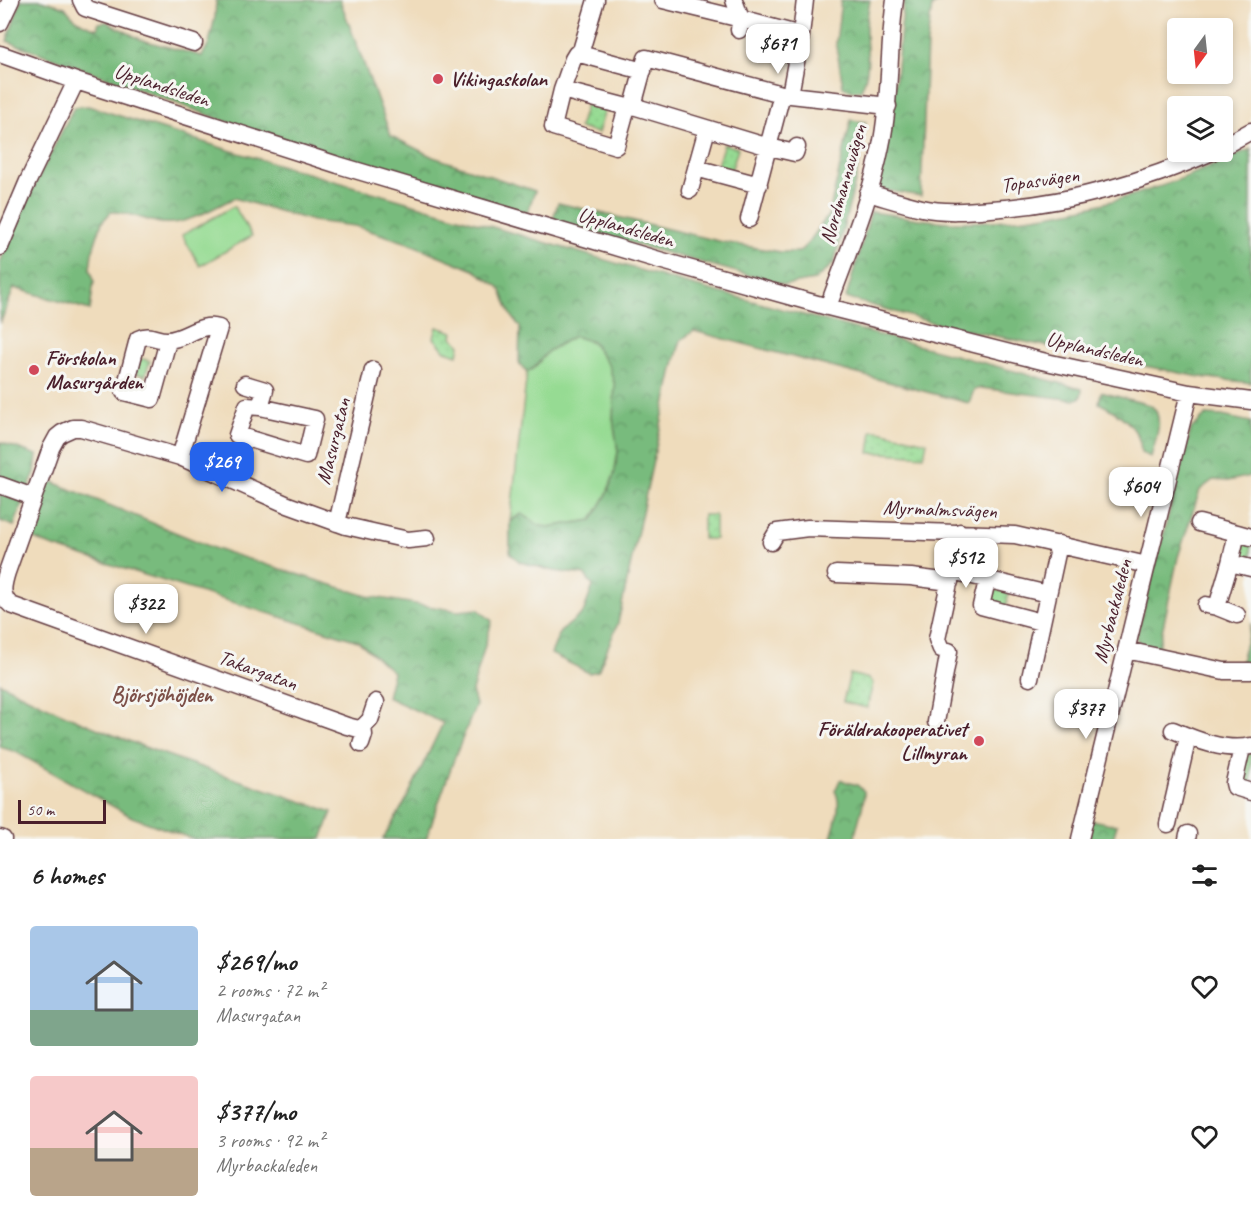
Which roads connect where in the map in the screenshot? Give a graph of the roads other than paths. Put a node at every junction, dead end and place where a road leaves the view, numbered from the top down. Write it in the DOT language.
graph roads {
  1 [pos="11,0"];
  2 [pos="81,0"];
  3 [pos="596,0"];
  4 [pos="663,0"];
  5 [pos="734,0"];
  6 [pos="805,0"];
  7 [pos="895,0"];
  8 [pos="0,23"];
  9 [pos="740,24"];
  10 [pos="801,35"];
  11 [pos="194,43"];
  12 [pos="0,54"];
  13 [pos="580,54"];
  14 [pos="643,70"];
  15 [pos="76,81"];
  16 [pos="562,90"];
  17 [pos="786,94"];
  18 [pos="630,106"];
  19 [pos="888,106"];
  20 [pos="707,129"];
  21 [pos="1251,131"];
  22 [pos="1233,141"];
  23 [pos="769,147"];
  24 [pos="797,147"];
  25 [pos="1187,162"];
  26 [pos="696,168"];
  27 [pos="759,185"];
  28 [pos="690,190"];
  29 [pos="868,193"];
  30 [pos="749,219"];
  31 [pos="0,247"];
  32 [pos="828,307"];
  33 [pos="168,341"];
  34 [pos="373,370"];
  35 [pos="245,384"];
  36 [pos="1189,393"];
  37 [pos="1251,401"];
  38 [pos="260,407"];
  39 [pos="180,457"];
  40 [pos="0,485"];
  41 [pos="33,497"];
  42 [pos="337,523"];
  43 [pos="1199,523"];
  44 [pos="960,532"];
  45 [pos="1244,535"];
  46 [pos="427,538"];
  47 [pos="771,542"];
  48 [pos="1059,543"];
  49 [pos="1230,563"];
  50 [pos="1146,565"];
  51 [pos="1251,568"];
  52 [pos="836,574"];
  53 [pos="951,577"];
  54 [pos="987,581"];
  55 [pos="1048,594"];
  56 [pos="1238,615"];
  57 [pos="1041,622"];
  58 [pos="1126,650"];
  59 [pos="1251,671"];
  60 [pos="1029,678"];
  61 [pos="376,702"];
  62 [pos="936,722"];
  63 [pos="1246,747"];
  64 [pos="1251,792"];
  65 [pos="1168,824"];
  66 [pos="1080,839"];
  1 -- 8 [label="street"];
  2 -- 11 [label="street"];
  3 -- 13 [label="street"];
  4 -- 9 [label="street"];
  5 -- 9 [label="street"];
  6 -- 10 [label="street"];
  7 -- 19 [label="street, Nordmannavägen"];
  9 -- 10 [label="street"];
  10 -- 17 [label="street"];
  12 -- 15 [label="street, Upplandsleden"];
  13 -- 14 [label="street"];
  13 -- 16 [label="street"];
  14 -- 17 [label="street"];
  14 -- 18 [label="street"];
  15 -- 31 [label="street"];
  15 -- 32 [label="street, Upplandsleden"];
  16 -- 18 [label="street"];
  16 -- 18 [label="street"];
  17 -- 19 [label="street"];
  17 -- 23 [label="street"];
  18 -- 20 [label="street"];
  19 -- 29 [label="street, Nordmannavägen"];
  20 -- 23 [label="street"];
  20 -- 26 [label="street"];
  21 -- 22 [label="street"];
  23 -- 24 [label="street"];
  23 -- 27 [label="street"];
  25 -- 29 [label="street, Topasvägen"];
  26 -- 27 [label="street"];
  26 -- 28 [label="street"];
  27 -- 30 [label="street"];
  29 -- 32 [label="street, Nordmannavägen"];
  32 -- 36 [label="street, Upplandsleden"];
  33 -- 39 [label="street"];
  34 -- 42 [label="street, Masurgatan"];
  35 -- 38 [label="street"];
  36 -- 37 [label="street, Upplandsleden"];
  36 -- 50 [label="street, Myrbackaleden"];
  38 -- 38 [label="street"];
  39 -- 41 [label="street, Masurgatan"];
  39 -- 42 [label="street, Masurgatan"];
  40 -- 41 [label="street"];
  41 -- 61 [label="street, Takargatan"];
  42 -- 46 [label="street, Masurgatan"];
  43 -- 45 [label="street"];
  44 -- 47 [label="street, Myrmalmsvägen"];
  44 -- 48 [label="street, Myrmalmsvägen"];
  44 -- 53 [label="street"];
  45 -- 49 [label="street"];
  48 -- 50 [label="street, Myrmalmsvägen"];
  48 -- 55 [label="street"];
  49 -- 51 [label="street"];
  49 -- 56 [label="street"];
  50 -- 58 [label="street, Myrbackaleden"];
  52 -- 53 [label="street"];
  53 -- 54 [label="street"];
  53 -- 62 [label="street"];
  54 -- 55 [label="street"];
  54 -- 57 [label="street"];
  55 -- 57 [label="street"];
  57 -- 60 [label="street"];
  58 -- 59 [label="street"];
  58 -- 66 [label="street, Myrbackaleden"];
  63 -- 64 [label="street"];
  63 -- 65 [label="street"];
}
